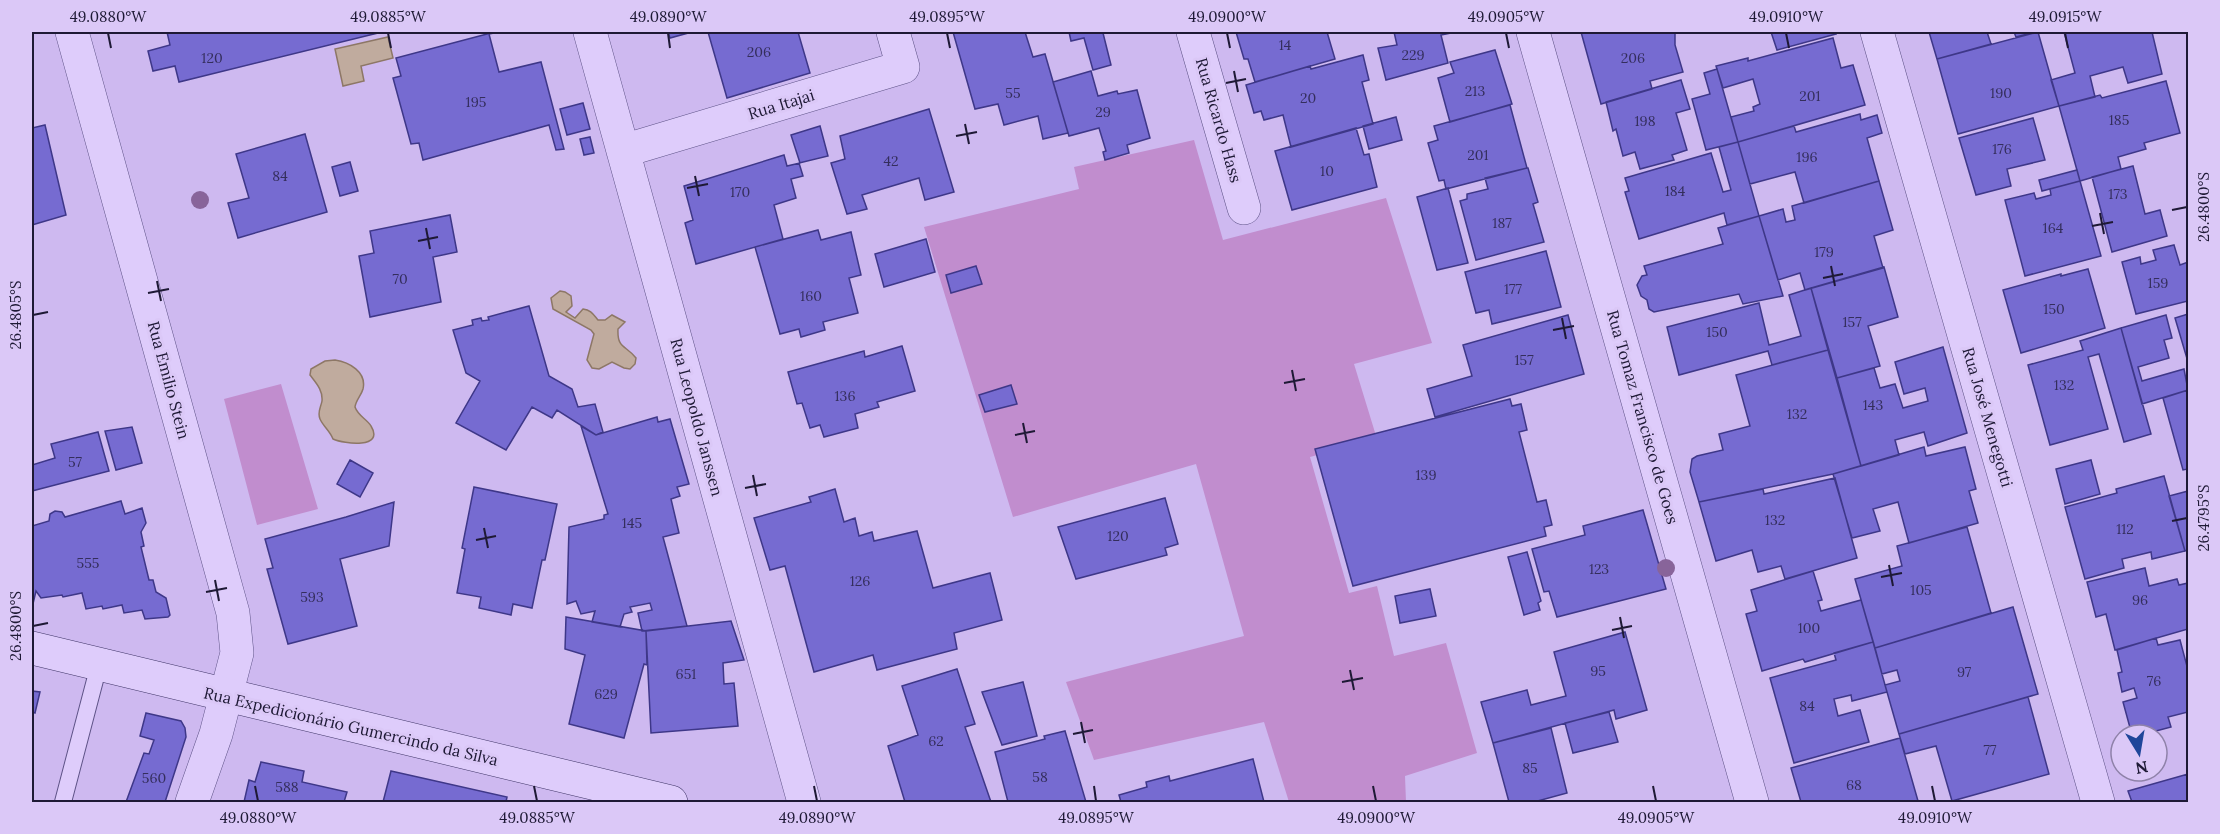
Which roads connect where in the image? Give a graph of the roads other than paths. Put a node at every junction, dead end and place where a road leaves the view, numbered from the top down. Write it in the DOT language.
graph roads {
  1 [pos="72,32"];
  2 [pos="590,32"];
  3 [pos="893,32"];
  4 [pos="1193,32"];
  5 [pos="1533,32"];
  6 [pos="1877,32"];
  7 [pos="623,152"];
  8 [pos="1244,208"];
  9 [pos="32,648"];
  10 [pos="99,665"];
  11 [pos="227,695"];
  12 [pos="63,802"];
  13 [pos="192,802"];
  14 [pos="670,802"];
  15 [pos="804,802"];
  16 [pos="1752,802"];
  17 [pos="2098,802"];
  1 -- 11 [label="street, Rua Emilio Stein"];
  2 -- 7 [label="street, Rua Leopoldo Janssen"];
  3 -- 7 [label="street, Rua Itajai"];
  4 -- 8 [label="street, Rua Ricardo Hass"];
  5 -- 16 [label="street, Rua Tomaz Francisco de Goes"];
  6 -- 17 [label="street, Rua José Menegotti"];
  7 -- 15 [label="street, Rua Leopoldo Janssen"];
  9 -- 10 [label="street, Rua Expedicionário Gumercindo da Silva"];
  10 -- 11 [label="street, Rua Expedicionário Gumercindo da Silva"];
  10 -- 12 [label="lane"];
  11 -- 13 [label="street, Rua Emilio Stein"];
  11 -- 14 [label="street, Rua Expedicionário Gumercindo da Silva"];
}
